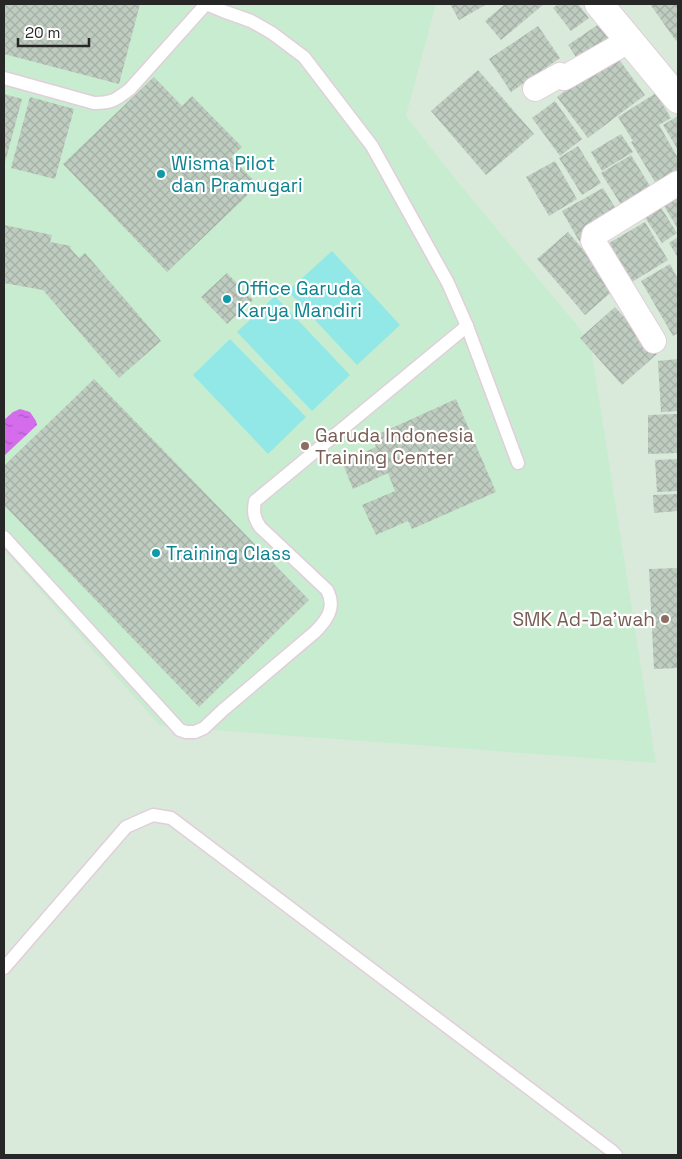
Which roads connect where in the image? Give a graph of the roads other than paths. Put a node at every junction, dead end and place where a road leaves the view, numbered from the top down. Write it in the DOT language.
graph roads {
  1 [pos="206,4"];
  2 [pos="600,4"];
  3 [pos="630,40"];
  4 [pos="4,78"];
  5 [pos="535,89"];
  6 [pos="678,99"];
  7 [pos="678,184"];
  8 [pos="468,326"];
  9 [pos="654,341"];
  10 [pos="518,463"];
  11 [pos="4,537"];
  12 [pos="4,968"];
  13 [pos="616,1155"];
  1 -- 4 [label="lane"];
  1 -- 8 [label="lane"];
  2 -- 3 [label="main road"];
  3 -- 5 [label="street"];
  3 -- 6 [label="main road"];
  7 -- 9 [label="street"];
  8 -- 10 [label="lane"];
  8 -- 11 [label="lane"];
  12 -- 13 [label="lane"];
}
